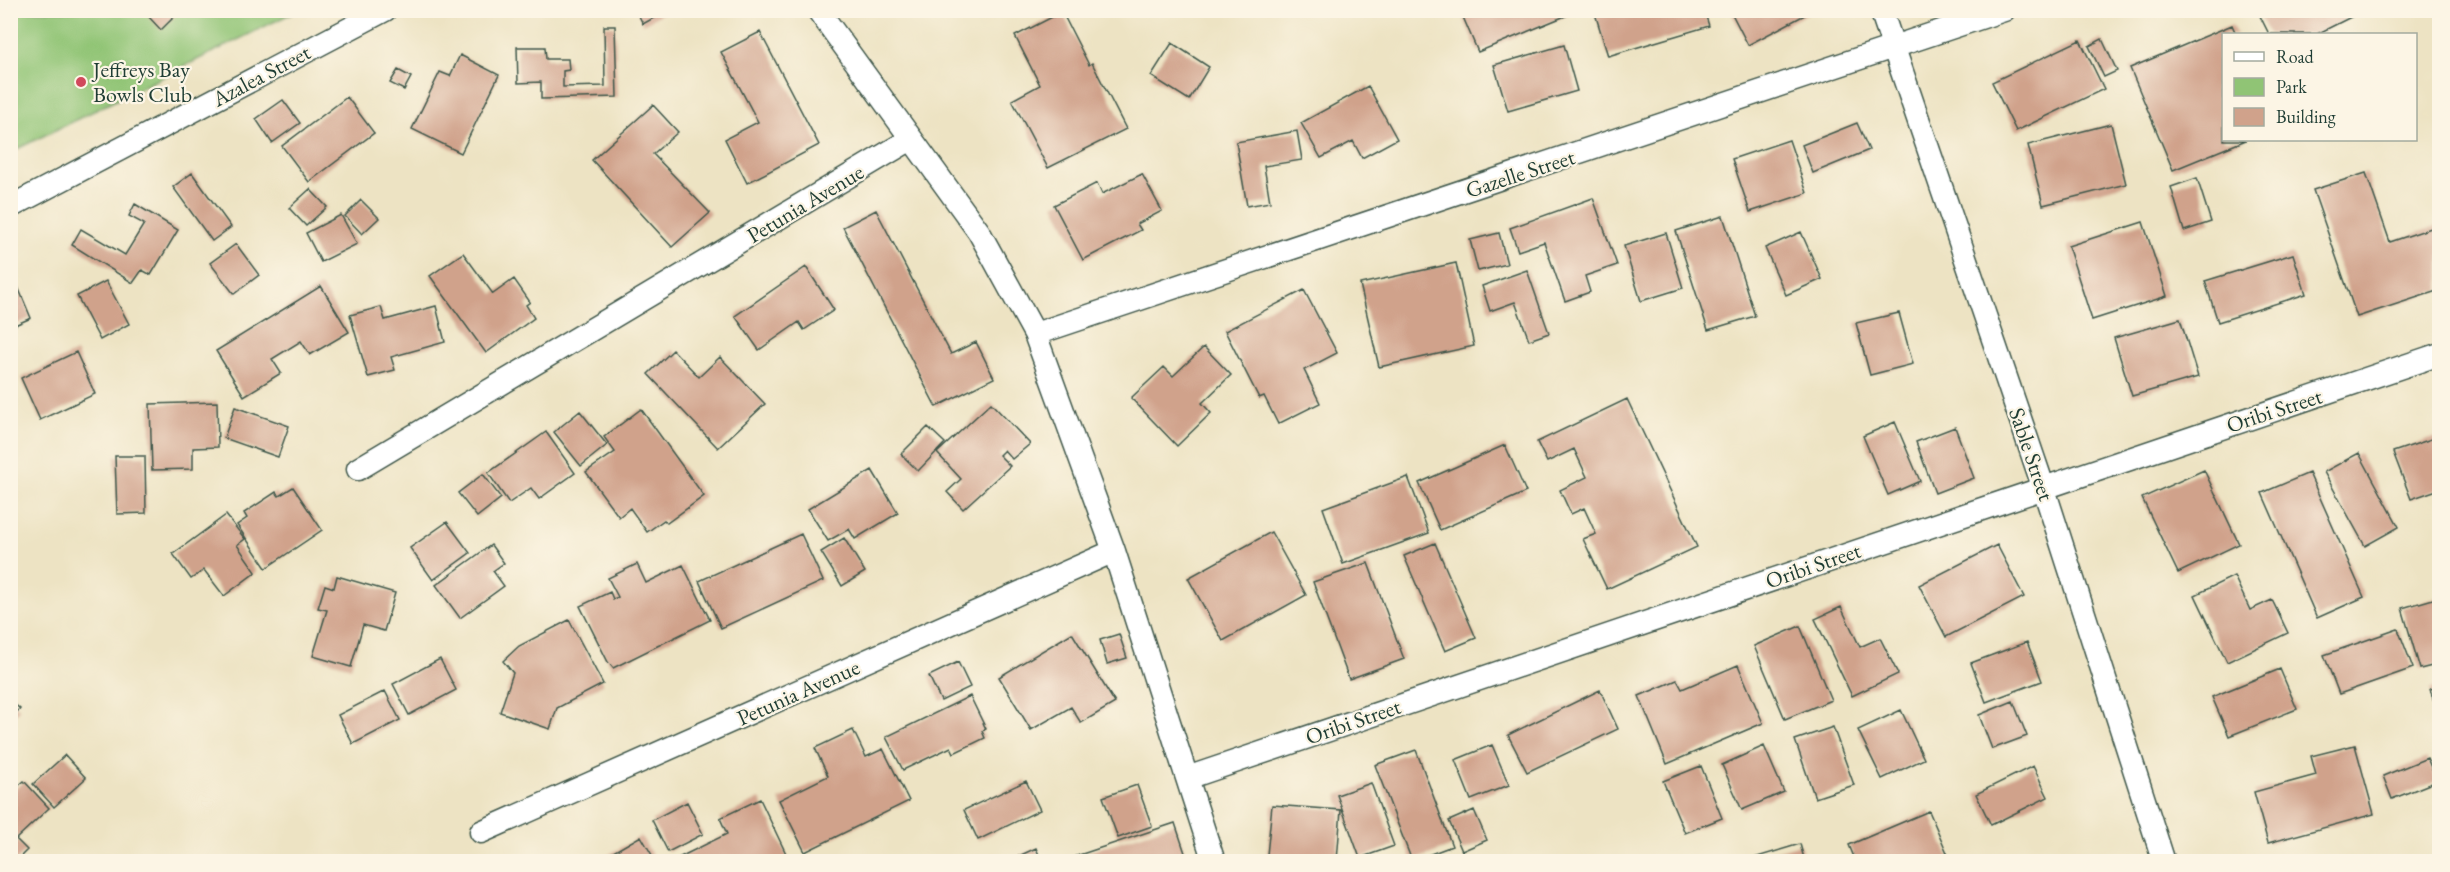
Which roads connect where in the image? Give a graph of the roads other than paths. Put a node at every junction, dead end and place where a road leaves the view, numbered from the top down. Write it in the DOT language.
graph roads {
  1 [pos="385,10"];
  2 [pos="818,10"];
  3 [pos="1881,10"];
  4 [pos="2004,10"];
  5 [pos="1893,49"];
  6 [pos="911,139"];
  7 [pos="10,207"];
  8 [pos="1035,334"];
  9 [pos="2439,354"];
  10 [pos="358,470"];
  11 [pos="2043,486"];
  12 [pos="1114,551"];
  13 [pos="1187,778"];
  14 [pos="481,832"];
  15 [pos="1214,861"];
  16 [pos="2164,861"];
  1 -- 7 [label="street, Azalea Street"];
  2 -- 6 [label="street"];
  3 -- 5 [label="street, Sable Street"];
  4 -- 5 [label="street, Gazelle Street"];
  5 -- 8 [label="street, Gazelle Street"];
  5 -- 11 [label="street, Sable Street"];
  6 -- 8 [label="street"];
  6 -- 10 [label="street, Petunia Avenue"];
  8 -- 12 [label="street"];
  9 -- 11 [label="street, Oribi Street"];
  11 -- 13 [label="street, Oribi Street"];
  11 -- 16 [label="street, Sable Street"];
  12 -- 13 [label="street"];
  12 -- 14 [label="street, Petunia Avenue"];
  13 -- 15 [label="street"];
}
